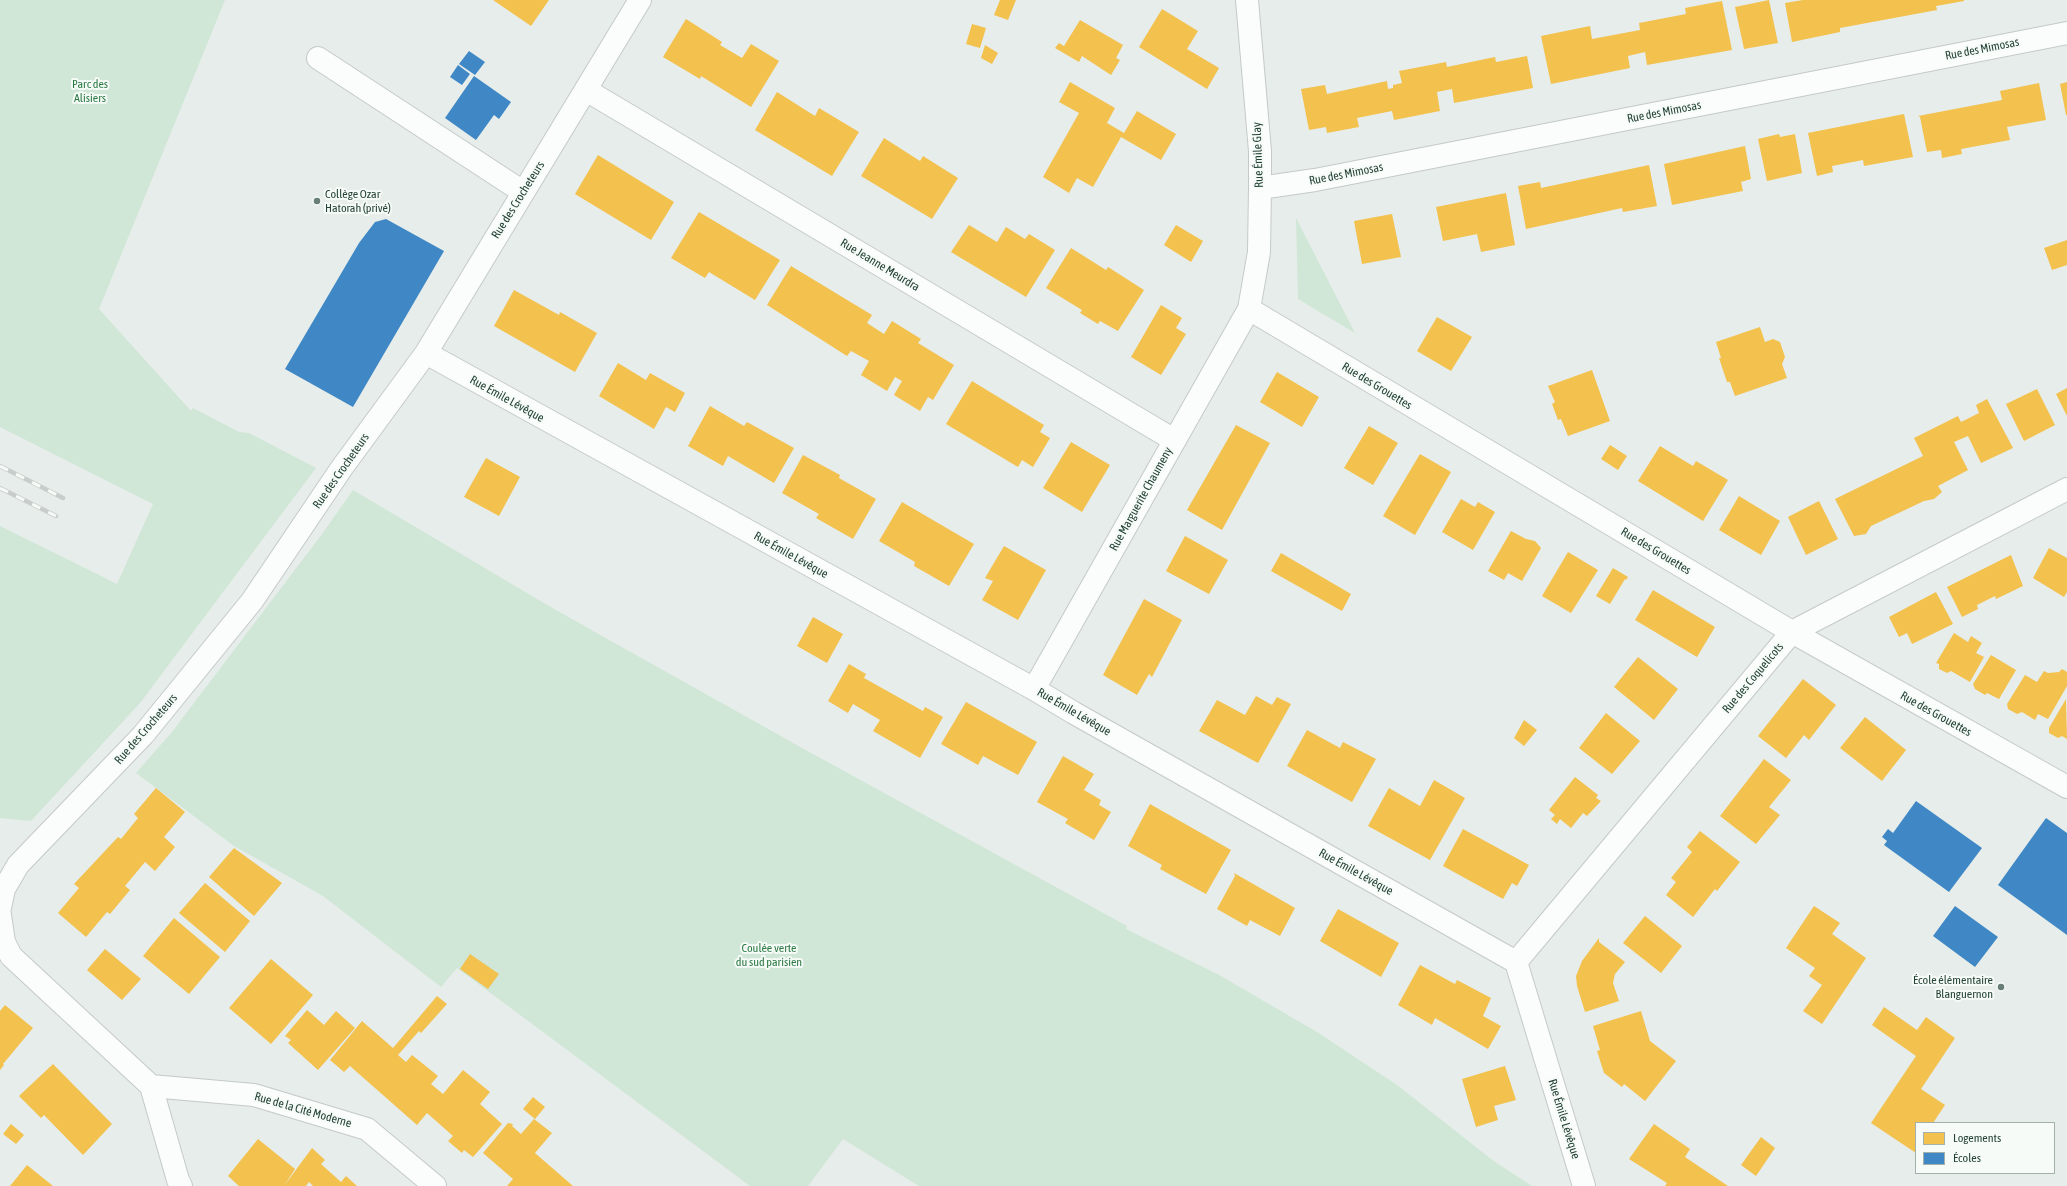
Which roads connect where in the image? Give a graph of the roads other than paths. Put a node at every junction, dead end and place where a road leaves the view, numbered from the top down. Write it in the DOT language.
graph roads {
  1 [pos="640,0"];
  2 [pos="1248,0"];
  3 [pos="2067,33"];
  4 [pos="318,58"];
  5 [pos="586,90"];
  6 [pos="1260,188"];
  7 [pos="522,192"];
  8 [pos="1248,309"];
  9 [pos="426,353"];
  10 [pos="1174,440"];
  11 [pos="2064,496"];
  12 [pos="1792,632"];
  13 [pos="1034,689"];
  14 [pos="2067,787"];
  15 [pos="0,908"];
  16 [pos="0,915"];
  17 [pos="1516,962"];
  18 [pos="151,1086"];
  19 [pos="181,1186"];
  20 [pos="435,1186"];
  21 [pos="1584,1186"];
  1 -- 5 [label="street, Rue des Crocheteurs"];
  2 -- 6 [label="street, Rue Émile Glay"];
  3 -- 6 [label="street, Rue des Mimosas"];
  4 -- 7 [label="street"];
  5 -- 7 [label="street, Rue des Crocheteurs"];
  5 -- 10 [label="street, Rue Jeanne Meurdra"];
  6 -- 8 [label="street, Rue Émile Glay"];
  7 -- 9 [label="street, Rue des Crocheteurs"];
  8 -- 10 [label="street, Rue Marguerite Chaumeny"];
  8 -- 12 [label="street, Rue des Grouettes"];
  9 -- 13 [label="street, Rue Émile Lévêque"];
  9 -- 15 [label="street, Rue des Crocheteurs"];
  10 -- 13 [label="street, Rue Marguerite Chaumeny"];
  11 -- 12 [label="street, Rue des Coquelicots"];
  12 -- 14 [label="street, Rue des Grouettes"];
  12 -- 17 [label="street, Rue des Coquelicots"];
  13 -- 17 [label="street, Rue Émile Lévêque"];
  16 -- 18 [label="street"];
  17 -- 21 [label="street, Rue Émile Lévêque"];
  18 -- 19 [label="street"];
  18 -- 20 [label="street, Rue de la Cité Moderne"];
}
